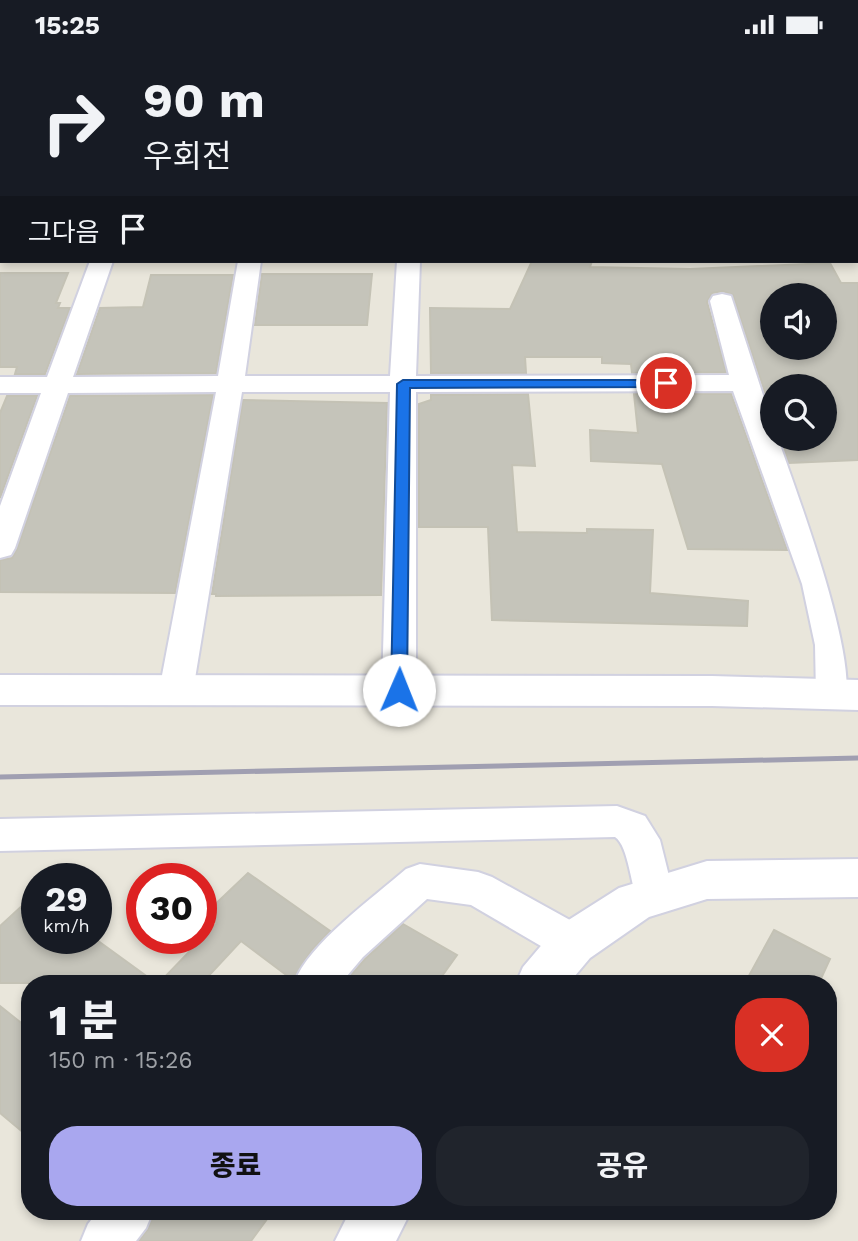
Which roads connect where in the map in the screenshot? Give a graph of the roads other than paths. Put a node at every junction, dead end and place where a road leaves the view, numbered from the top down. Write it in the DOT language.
graph roads {
  1 [pos="100,263"];
  2 [pos="249,263"];
  3 [pos="408,263"];
  4 [pos="722,301"];
  5 [pos="744,383"];
  6 [pos="403,384"];
  7 [pos="0,385"];
  8 [pos="57,385"];
  9 [pos="231,385"];
  10 [pos="0,548"];
  11 [pos="0,690"];
  12 [pos="399,690"];
  13 [pos="176,691"];
  14 [pos="846,695"];
  15 [pos="0,835"];
  16 [pos="858,878"];
  17 [pos="654,896"];
  18 [pos="573,943"];
  19 [pos="322,975"];
  20 [pos="547,975"];
  21 [pos="122,1220"];
  22 [pos="377,1220"];
  23 [pos="105,1241"];
  24 [pos="363,1241"];
  1 -- 8 [label="street"];
  2 -- 9 [label="street"];
  3 -- 6 [label="street"];
  4 -- 5 [label="street"];
  5 -- 6 [label="street"];
  5 -- 14 [label="street"];
  6 -- 9 [label="street"];
  6 -- 12 [label="street"];
  7 -- 8 [label="street"];
  8 -- 9 [label="street"];
  8 -- 10 [label="street"];
  9 -- 13 [label="street"];
  11 -- 13 [label="main road"];
  12 -- 13 [label="main road"];
  12 -- 14 [label="main road"];
  15 -- 17 [label="street"];
  16 -- 17 [label="main road"];
  17 -- 18 [label="main road"];
  18 -- 19 [label="street"];
  18 -- 20 [label="main road"];
  21 -- 23 [label="street"];
  22 -- 24 [label="main road"];
}
